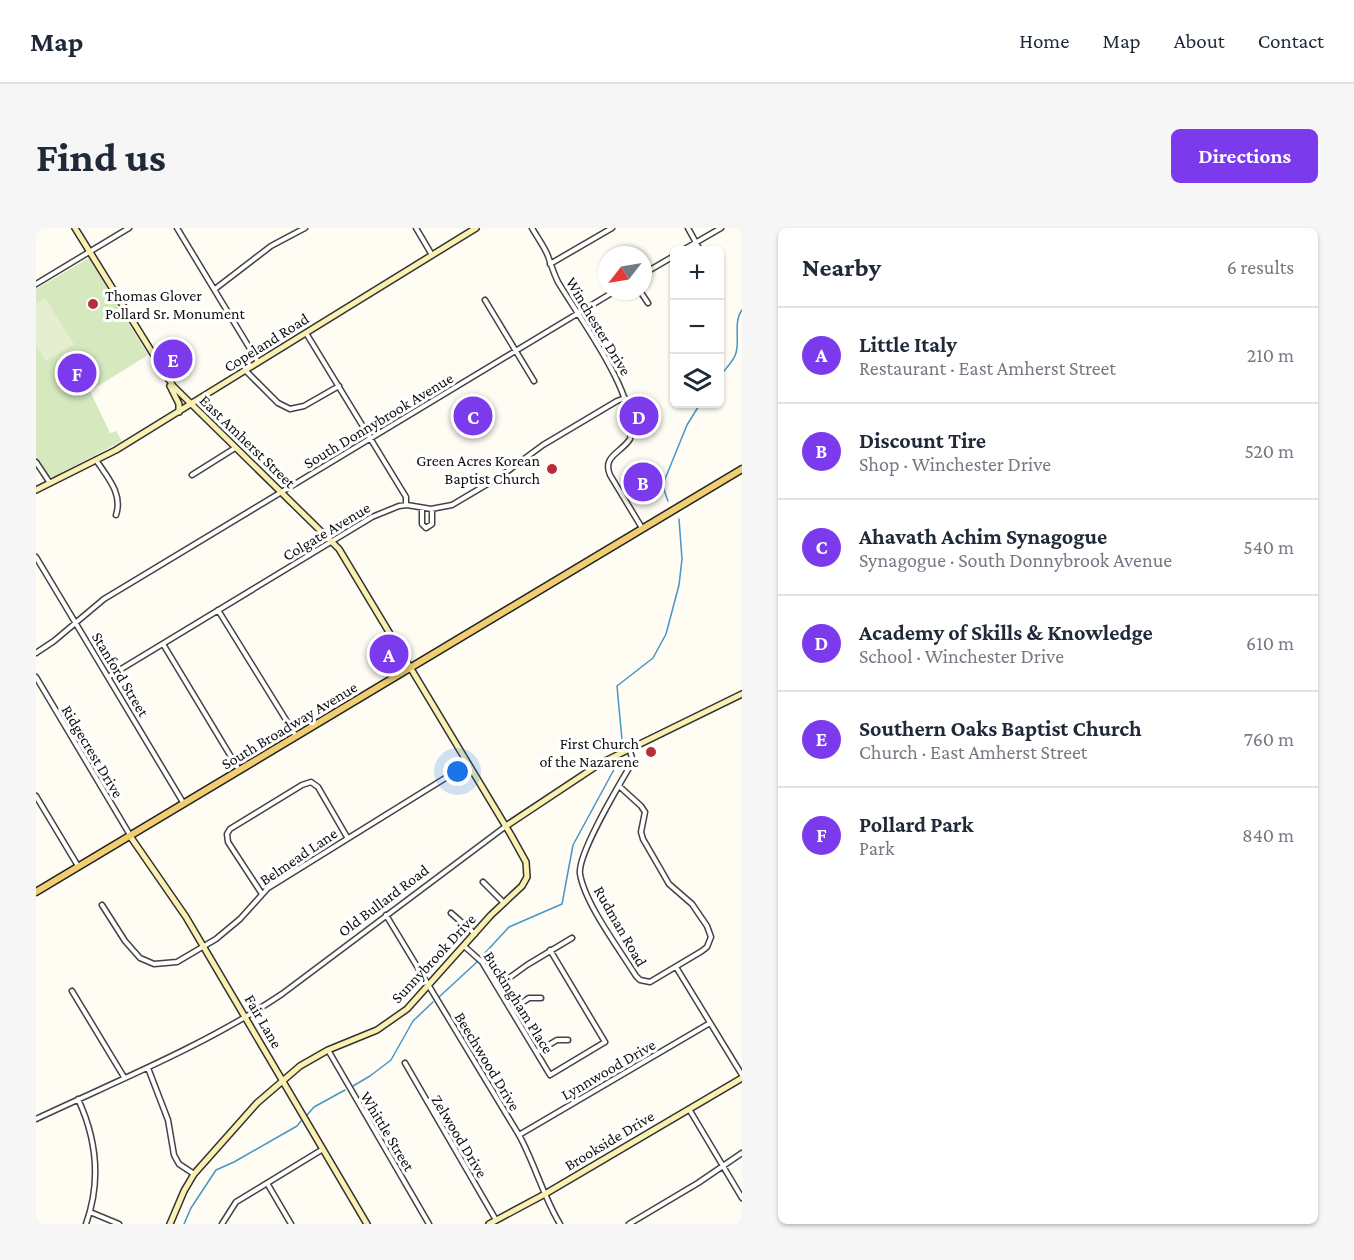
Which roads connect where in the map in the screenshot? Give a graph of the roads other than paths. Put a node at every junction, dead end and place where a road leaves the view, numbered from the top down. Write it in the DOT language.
graph roads {
  1 [pos="75,228"];
  2 [pos="129,228"];
  3 [pos="177,228"];
  4 [pos="305,228"];
  5 [pos="416,228"];
  6 [pos="476,228"];
  7 [pos="532,228"];
  8 [pos="612,228"];
  9 [pos="688,228"];
  10 [pos="721,228"];
  11 [pos="696,242"];
  12 [pos="690,246"];
  13 [pos="698,246"];
  14 [pos="90,252"];
  15 [pos="432,255"];
  16 [pos="670,258"];
  17 [pos="550,264"];
  18 [pos="652,269"];
  19 [pos="36,284"];
  20 [pos="215,289"];
  21 [pos="485,300"];
  22 [pos="601,300"];
  23 [pos="646,300"];
  24 [pos="648,303"];
  25 [pos="578,314"];
  26 [pos="306,333"];
  27 [pos="517,351"];
  28 [pos="258,362"];
  29 [pos="245,370"];
  30 [pos="169,381"];
  31 [pos="534,381"];
  32 [pos="339,386"];
  33 [pos="625,398"];
  34 [pos="191,405"];
  35 [pos="179,412"];
  36 [pos="370,438"];
  37 [pos="235,448"];
  38 [pos="96,460"];
  39 [pos="36,462"];
  40 [pos="742,469"];
  41 [pos="192,475"];
  42 [pos="50,483"];
  43 [pos="36,490"];
  44 [pos="281,492"];
  45 [pos="406,505"];
  46 [pos="422,508"];
  47 [pos="432,509"];
  48 [pos="116,515"];
  49 [pos="642,529"];
  50 [pos="332,542"];
  51 [pos="36,557"];
  52 [pos="41,566"];
  53 [pos="36,569"];
  54 [pos="218,610"];
  55 [pos="75,622"];
  56 [pos="163,644"];
  57 [pos="36,652"];
  58 [pos="411,668"];
  59 [pos="36,677"];
  60 [pos="108,677"];
  61 [pos="742,694"];
  62 [pos="296,736"];
  63 [pos="629,748"];
  64 [pos="468,764"];
  65 [pos="239,771"];
  66 [pos="619,786"];
  67 [pos="36,796"];
  68 [pos="184,804"];
  69 [pos="506,826"];
  70 [pos="130,836"];
  71 [pos="347,837"];
  72 [pos="78,867"];
  73 [pos="527,869"];
  74 [pos="483,882"];
  75 [pos="36,892"];
  76 [pos="262,894"];
  77 [pos="504,903"];
  78 [pos="102,905"];
  79 [pos="451,913"];
  80 [pos="386,915"];
  81 [pos="475,934"];
  82 [pos="572,938"];
  83 [pos="464,946"];
  84 [pos="204,947"];
  85 [pos="550,950"];
  86 [pos="676,967"];
  87 [pos="429,986"];
  88 [pos="498,986"];
  89 [pos="72,991"];
  90 [pos="541,998"];
  91 [pos="511,1010"];
  92 [pos="246,1017"];
  93 [pos="710,1023"];
  94 [pos="567,1040"];
  95 [pos="328,1050"];
  96 [pos="537,1052"];
  97 [pos="405,1063"];
  98 [pos="148,1068"];
  99 [pos="742,1076"];
  100 [pos="124,1077"];
  101 [pos="282,1080"];
  102 [pos="78,1099"];
  103 [pos="689,1108"];
  104 [pos="36,1119"];
  105 [pos="519,1135"];
  106 [pos="323,1149"];
  107 [pos="742,1153"];
  108 [pos="723,1166"];
  109 [pos="194,1174"];
  110 [pos="267,1183"];
  111 [pos="545,1194"];
  112 [pos="742,1198"];
  113 [pos="90,1212"];
  114 [pos="496,1220"];
  115 [pos="86,1224"];
  116 [pos="118,1224"];
  117 [pos="170,1224"];
  118 [pos="222,1224"];
  119 [pos="291,1224"];
  120 [pos="367,1224"];
  121 [pos="429,1224"];
  122 [pos="489,1224"];
  123 [pos="560,1224"];
  124 [pos="629,1224"];
  1 -- 14 [label="street, East Amherst Street"];
  2 -- 14 [label="street"];
  3 -- 20 [label="street"];
  4 -- 20 [label="street"];
  5 -- 15 [label="street"];
  6 -- 15 [label="street, Copeland Road"];
  7 -- 17 [label="street, Winchester Drive"];
  8 -- 17 [label="street"];
  9 -- 11 [label="street"];
  10 -- 11 [label="street"];
  11 -- 12 [label="street"];
  11 -- 13 [label="street"];
  14 -- 19 [label="street"];
  14 -- 30 [label="street, East Amherst Street"];
  15 -- 26 [label="street, Copeland Road"];
  16 -- 18 [label="street"];
  17 -- 25 [label="street, Winchester Drive"];
  20 -- 28 [label="street"];
  21 -- 27 [label="street"];
  22 -- 25 [label="street, South Donnybrook Avenue"];
  23 -- 24 [label="street"];
  25 -- 27 [label="street, South Donnybrook Avenue"];
  25 -- 33 [label="street, Winchester Drive"];
  26 -- 28 [label="street, Copeland Road"];
  26 -- 32 [label="street"];
  27 -- 31 [label="street"];
  27 -- 36 [label="street, South Donnybrook Avenue"];
  28 -- 29 [label="street, Copeland Road"];
  29 -- 32 [label="street"];
  29 -- 34 [label="street, Copeland Road"];
  30 -- 34 [label="street, East Amherst Street"];
  30 -- 35 [label="street"];
  32 -- 36 [label="street"];
  33 -- 47 [label="street, Colgate Avenue"];
  33 -- 49 [label="street, Winchester Drive"];
  34 -- 35 [label="street, Copeland Road"];
  34 -- 37 [label="street, East Amherst Street"];
  35 -- 38 [label="street, Copeland Road"];
  36 -- 44 [label="street, South Donnybrook Avenue"];
  36 -- 45 [label="street"];
  37 -- 41 [label="street"];
  37 -- 44 [label="street, East Amherst Street"];
  38 -- 42 [label="street, Copeland Road"];
  38 -- 48 [label="street"];
  39 -- 42 [label="street"];
  40 -- 49 [label="main road, South Broadway Avenue"];
  42 -- 43 [label="street, Copeland Road"];
  44 -- 50 [label="street, East Amherst Street"];
  44 -- 55 [label="street, South Donnybrook Avenue"];
  45 -- 46 [label="street, Colgate Avenue"];
  45 -- 50 [label="street, Colgate Avenue"];
  46 -- 47 [label="street, Colgate Avenue"];
  46 -- 47 [label="street"];
  49 -- 58 [label="main road, South Broadway Avenue"];
  50 -- 54 [label="street, Colgate Avenue"];
  50 -- 58 [label="street, East Amherst Street"];
  51 -- 52 [label="street, Stanford Street"];
  52 -- 53 [label="street"];
  52 -- 55 [label="street, Stanford Street"];
  54 -- 56 [label="street, Colgate Avenue"];
  54 -- 62 [label="street"];
  55 -- 57 [label="street, South Donnybrook Avenue"];
  55 -- 60 [label="street, Stanford Street"];
  56 -- 60 [label="street, Colgate Avenue"];
  56 -- 65 [label="street"];
  58 -- 62 [label="main road, South Broadway Avenue"];
  58 -- 64 [label="street, East Amherst Street"];
  59 -- 70 [label="street, Ridgecrest Drive"];
  60 -- 68 [label="street, Stanford Street"];
  61 -- 63 [label="street, Old Bullard Road"];
  62 -- 65 [label="main road, South Broadway Avenue"];
  63 -- 66 [label="street, Rudman Road"];
  63 -- 69 [label="street, Old Bullard Road"];
  64 -- 69 [label="street, East Amherst Street"];
  64 -- 71 [label="street, Belmead Lane"];
  65 -- 68 [label="main road, South Broadway Avenue"];
  66 -- 86 [label="street"];
  66 -- 86 [label="street, Rudman Road"];
  67 -- 72 [label="street"];
  68 -- 70 [label="main road, South Broadway Avenue"];
  69 -- 73 [label="street, East Amherst Street"];
  69 -- 80 [label="street, Old Bullard Road"];
  70 -- 72 [label="main road, South Broadway Avenue"];
  70 -- 84 [label="street, Fair Lane"];
  71 -- 76 [label="street, Belmead Lane"];
  71 -- 76 [label="street"];
  72 -- 75 [label="main road, South Broadway Avenue"];
  73 -- 77 [label="street, Sunnybrook Drive"];
  74 -- 77 [label="street"];
  76 -- 84 [label="street, Belmead Lane"];
  77 -- 81 [label="street, Sunnybrook Drive"];
  78 -- 84 [label="street, Belmead Lane"];
  79 -- 81 [label="street"];
  80 -- 87 [label="street, Beechwood Drive"];
  80 -- 92 [label="street, Old Bullard Road"];
  81 -- 83 [label="street, Sunnybrook Drive"];
  82 -- 85 [label="street"];
  83 -- 87 [label="street, Sunnybrook Drive"];
  83 -- 88 [label="street, Buckingham Place"];
  84 -- 92 [label="street, Fair Lane"];
  85 -- 88 [label="street"];
  85 -- 96 [label="street, Buckingham Place"];
  86 -- 93 [label="street"];
  87 -- 95 [label="street, Sunnybrook Drive"];
  87 -- 105 [label="street, Beechwood Drive"];
  88 -- 91 [label="street, Buckingham Place"];
  89 -- 100 [label="street"];
  90 -- 91 [label="street"];
  91 -- 96 [label="street, Buckingham Place"];
  92 -- 98 [label="street, Old Bullard Road"];
  92 -- 101 [label="street, Fair Lane"];
  93 -- 99 [label="street"];
  93 -- 105 [label="street, Lynnwood Drive"];
  94 -- 96 [label="street"];
  95 -- 101 [label="street, Sunnybrook Drive"];
  95 -- 121 [label="street, Whittle Street"];
  97 -- 114 [label="street, Zelwood Drive"];
  98 -- 100 [label="street, Old Bullard Road"];
  98 -- 109 [label="street"];
  99 -- 103 [label="street, Brookside Drive"];
  100 -- 102 [label="street, Old Bullard Road"];
  101 -- 106 [label="street, Fair Lane"];
  101 -- 109 [label="street, Sunnybrook Drive"];
  102 -- 104 [label="street, Old Bullard Road"];
  102 -- 113 [label="street"];
  103 -- 108 [label="street"];
  103 -- 111 [label="street, Brookside Drive"];
  105 -- 111 [label="street, Beechwood Drive"];
  106 -- 110 [label="street"];
  106 -- 120 [label="street, Fair Lane"];
  107 -- 108 [label="street"];
  108 -- 112 [label="street"];
  108 -- 124 [label="street"];
  109 -- 117 [label="street, Sunnybrook Drive"];
  110 -- 118 [label="street"];
  110 -- 119 [label="street"];
  111 -- 114 [label="street, Brookside Drive"];
  111 -- 123 [label="street, Beechwood Drive"];
  113 -- 115 [label="street"];
  113 -- 116 [label="street"];
  114 -- 122 [label="street, Brookside Drive"];
}
